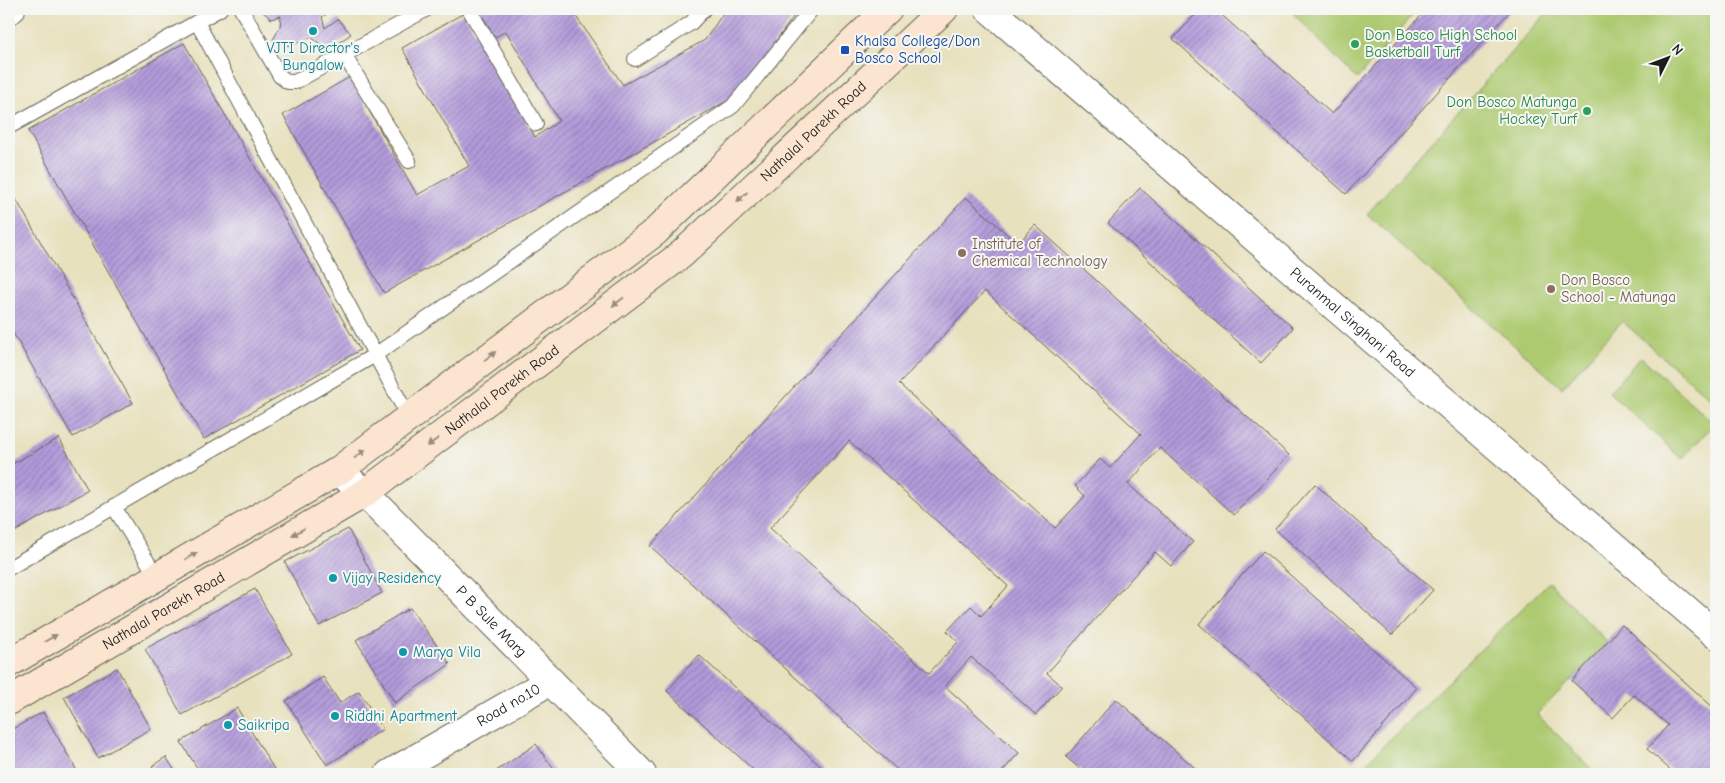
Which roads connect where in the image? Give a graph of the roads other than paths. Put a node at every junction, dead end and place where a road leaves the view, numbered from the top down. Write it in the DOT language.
graph roads {
  1 [pos="220,9"];
  2 [pos="240,9"];
  3 [pos="427,9"];
  4 [pos="469,9"];
  5 [pos="704,9"];
  6 [pos="812,9"];
  7 [pos="888,9"];
  8 [pos="944,9"];
  9 [pos="989,9"];
  10 [pos="197,22"];
  11 [pos="344,55"];
  12 [pos="635,59"];
  13 [pos="536,124"];
  14 [pos="9,127"];
  15 [pos="409,161"];
  16 [pos="375,355"];
  17 [pos="409,418"];
  18 [pos="338,471"];
  19 [pos="365,493"];
  20 [pos="114,507"];
  21 [pos="9,568"];
  22 [pos="157,576"];
  23 [pos="1716,635"];
  24 [pos="9,663"];
  25 [pos="550,681"];
  26 [pos="9,701"];
  27 [pos="389,774"];
  28 [pos="642,774"];
  1 -- 10 [label="lane"];
  2 -- 11 [label="lane"];
  3 -- 11 [label="lane"];
  4 -- 13 [label="lane"];
  5 -- 12 [label="lane"];
  6 -- 16 [label="lane"];
  17 -- 7 [label="street, one-way"];
  8 -- 19 [label="street, Nathalal Parekh Road, one-way"];
  9 -- 23 [label="street, Puranmal Singhani Road"];
  10 -- 14 [label="lane"];
  10 -- 16 [label="lane"];
  11 -- 15 [label="lane"];
  16 -- 17 [label="lane"];
  16 -- 20 [label="lane"];
  18 -- 17 [label="street, one-way"];
  18 -- 19 [label="street, P B Sule Marg"];
  22 -- 18 [label="street, one-way"];
  19 -- 25 [label="street, P B Sule Marg"];
  19 -- 26 [label="street, Nathalal Parekh Road, one-way"];
  20 -- 21 [label="lane"];
  20 -- 22 [label="lane"];
  24 -- 22 [label="street, one-way"];
  25 -- 27 [label="street, Road no.10"];
  25 -- 28 [label="street, P B Sule Marg"];
}
